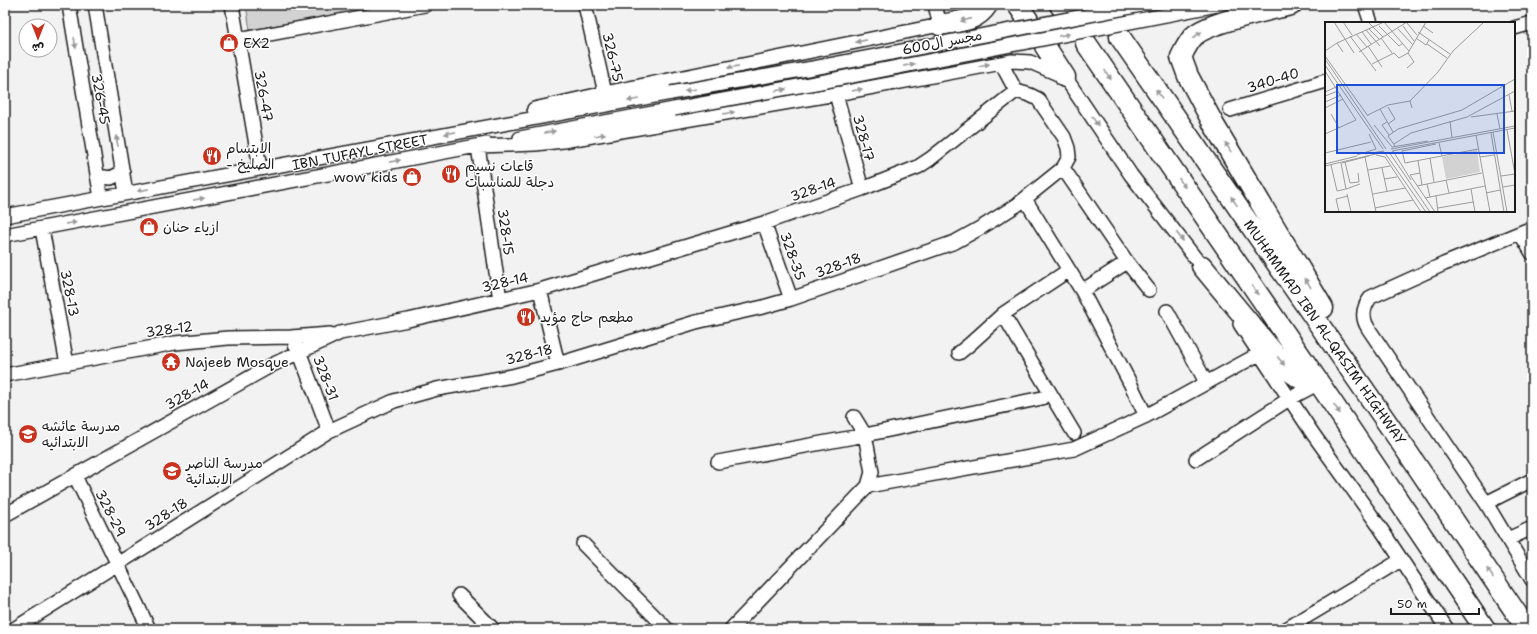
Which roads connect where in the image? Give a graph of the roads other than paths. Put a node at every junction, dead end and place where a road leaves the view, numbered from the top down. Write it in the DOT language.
graph roads {
  1 [pos="69,5"];
  2 [pos="95,5"];
  3 [pos="232,5"];
  4 [pos="425,5"];
  5 [pos="584,5"];
  6 [pos="935,5"];
  7 [pos="987,5"];
  8 [pos="1141,5"];
  9 [pos="1216,5"];
  10 [pos="1291,5"];
  11 [pos="1365,5"];
  12 [pos="1371,22"];
  13 [pos="1532,23"];
  14 [pos="940,25"];
  15 [pos="1515,28"];
  16 [pos="1120,37"];
  17 [pos="238,40"];
  18 [pos="1086,43"];
  19 [pos="1045,46"];
  20 [pos="1001,63"];
  21 [pos="1065,77"];
  22 [pos="1325,81"];
  23 [pos="1016,91"];
  24 [pos="605,93"];
  25 [pos="671,93"];
  26 [pos="836,94"];
  27 [pos="674,109"];
  28 [pos="1230,110"];
  29 [pos="473,129"];
  30 [pos="478,146"];
  31 [pos="1066,162"];
  32 [pos="260,168"];
  33 [pos="123,172"];
  34 [pos="97,176"];
  35 [pos="862,189"];
  36 [pos="126,193"];
  37 [pos="101,198"];
  38 [pos="1025,199"];
  39 [pos="5,216"];
  40 [pos="764,224"];
  41 [pos="42,228"];
  42 [pos="1532,228"];
  43 [pos="1520,233"];
  44 [pos="5,235"];
  45 [pos="1532,253"];
  46 [pos="1127,262"];
  47 [pos="1202,266"];
  48 [pos="1069,270"];
  49 [pos="540,290"];
  50 [pos="1149,290"];
  51 [pos="1082,291"];
  52 [pos="791,299"];
  53 [pos="500,300"];
  54 [pos="1167,311"];
  55 [pos="1002,314"];
  56 [pos="340,333"];
  57 [pos="291,337"];
  58 [pos="299,352"];
  59 [pos="959,353"];
  60 [pos="1259,354"];
  61 [pos="67,364"];
  62 [pos="558,364"];
  63 [pos="5,375"];
  64 [pos="1206,382"];
  65 [pos="1319,383"];
  66 [pos="1042,398"];
  67 [pos="1289,399"];
  68 [pos="854,416"];
  69 [pos="1146,416"];
  70 [pos="329,430"];
  71 [pos="1074,433"];
  72 [pos="865,435"];
  73 [pos="1406,450"];
  74 [pos="1196,458"];
  75 [pos="718,462"];
  76 [pos="75,476"];
  77 [pos="1532,480"];
  78 [pos="868,486"];
  79 [pos="1486,503"];
  80 [pos="5,515"];
  81 [pos="1532,528"];
  82 [pos="1508,539"];
  83 [pos="583,544"];
  84 [pos="1401,560"];
  85 [pos="118,564"];
  86 [pos="1532,580"];
  87 [pos="459,595"];
  88 [pos="738,627"];
  89 [pos="14,629"];
  90 [pos="149,629"];
  91 [pos="493,629"];
  92 [pos="667,629"];
  93 [pos="1286,629"];
  94 [pos="1447,629"];
  95 [pos="1485,629"];
  96 [pos="1527,629"];
  1 -- 34 [label="street, 326-45, one-way"];
  33 -- 2 [label="street, 326-45, one-way"];
  3 -- 17 [label="street, 326-47"];
  4 -- 17 [label="street"];
  5 -- 24 [label="street, 326-75"];
  6 -- 14 [label="street"];
  7 -- 14 [label="highway, one-way"];
  8 -- 25 [label="street, مجسر ال600, one-way, bridge"];
  27 -- 9 [label="street, مجسر ال600, one-way, bridge"];
  73 -- 10 [label="highway, one-way"];
  11 -- 12 [label="street"];
  13 -- 15 [label="street"];
  14 -- 24 [label="street, one-way"];
  73 -- 16 [label="highway, MUHAMMAD IBN AL-QASIM HIGHWAY, one-way"];
  17 -- 32 [label="street, 326-47"];
  18 -- 65 [label="highway, one-way"];
  19 -- 21 [label="highway"];
  20 -- 21 [label="street"];
  20 -- 23 [label="street"];
  26 -- 20 [label="street, one-way"];
  21 -- 47 [label="street, one-way"];
  22 -- 28 [label="street, 340-40"];
  23 -- 31 [label="street"];
  23 -- 35 [label="street, 328-14"];
  24 -- 29 [label="street"];
  25 -- 29 [label="street, IBN TUFAYL STREET, one-way"];
  30 -- 26 [label="street, one-way"];
  26 -- 35 [label="street, 328-17"];
  30 -- 27 [label="street, IBN TUFAYL STREET, one-way"];
  29 -- 32 [label="street, IBN TUFAYL STREET, one-way"];
  41 -- 30 [label="street, IBN TUFAYL STREET, one-way"];
  30 -- 53 [label="street, 328-15"];
  31 -- 38 [label="street, 328-18"];
  31 -- 46 [label="street"];
  32 -- 36 [label="street, IBN TUFAYL STREET, one-way"];
  33 -- 34 [label="street"];
  33 -- 36 [label="street, 326-45"];
  34 -- 37 [label="street, 326-45"];
  35 -- 40 [label="street, 328-14"];
  36 -- 37 [label="street, IBN TUFAYL STREET"];
  37 -- 39 [label="street, IBN TUFAYL STREET"];
  38 -- 48 [label="street"];
  38 -- 52 [label="street, 328-18"];
  40 -- 49 [label="street, 328-14"];
  40 -- 52 [label="street, 328-35"];
  41 -- 44 [label="street, IBN TUFAYL STREET"];
  41 -- 61 [label="street, 328-13"];
  42 -- 43 [label="street"];
  43 -- 45 [label="street"];
  43 -- 79 [label="street"];
  46 -- 50 [label="street"];
  46 -- 51 [label="street"];
  47 -- 60 [label="street"];
  47 -- 65 [label="highway, one-way"];
  48 -- 51 [label="street"];
  48 -- 55 [label="street"];
  49 -- 53 [label="street, 328-14"];
  49 -- 62 [label="street"];
  51 -- 69 [label="street"];
  52 -- 62 [label="street, 328-18"];
  53 -- 56 [label="street, 328-14"];
  54 -- 64 [label="street"];
  55 -- 59 [label="street"];
  55 -- 71 [label="street"];
  56 -- 57 [label="street, 328-12"];
  56 -- 58 [label="street, 328-14"];
  57 -- 58 [label="street, 328-31"];
  57 -- 61 [label="street, 328-12"];
  58 -- 70 [label="street, 328-31"];
  58 -- 76 [label="street, 328-14"];
  60 -- 64 [label="street"];
  60 -- 67 [label="street"];
  61 -- 63 [label="street, 328-12"];
  62 -- 70 [label="street, 328-18"];
  64 -- 69 [label="street"];
  65 -- 67 [label="street"];
  65 -- 95 [label="highway, one-way"];
  66 -- 72 [label="street"];
  67 -- 74 [label="street"];
  67 -- 84 [label="street"];
  68 -- 72 [label="street"];
  69 -- 78 [label="street"];
  70 -- 85 [label="street, 328-18"];
  72 -- 75 [label="street"];
  72 -- 78 [label="street"];
  96 -- 73 [label="highway, MUHAMMAD IBN AL-QASIM HIGHWAY, one-way"];
  76 -- 80 [label="street, 328-14"];
  76 -- 85 [label="street, 328-29"];
  77 -- 79 [label="street"];
  78 -- 88 [label="street"];
  79 -- 82 [label="street"];
  81 -- 82 [label="street"];
  82 -- 86 [label="street"];
  83 -- 92 [label="street"];
  84 -- 93 [label="street"];
  84 -- 94 [label="street"];
  85 -- 89 [label="street, 328-18"];
  85 -- 90 [label="street, 328-29"];
  87 -- 91 [label="street"];
}
